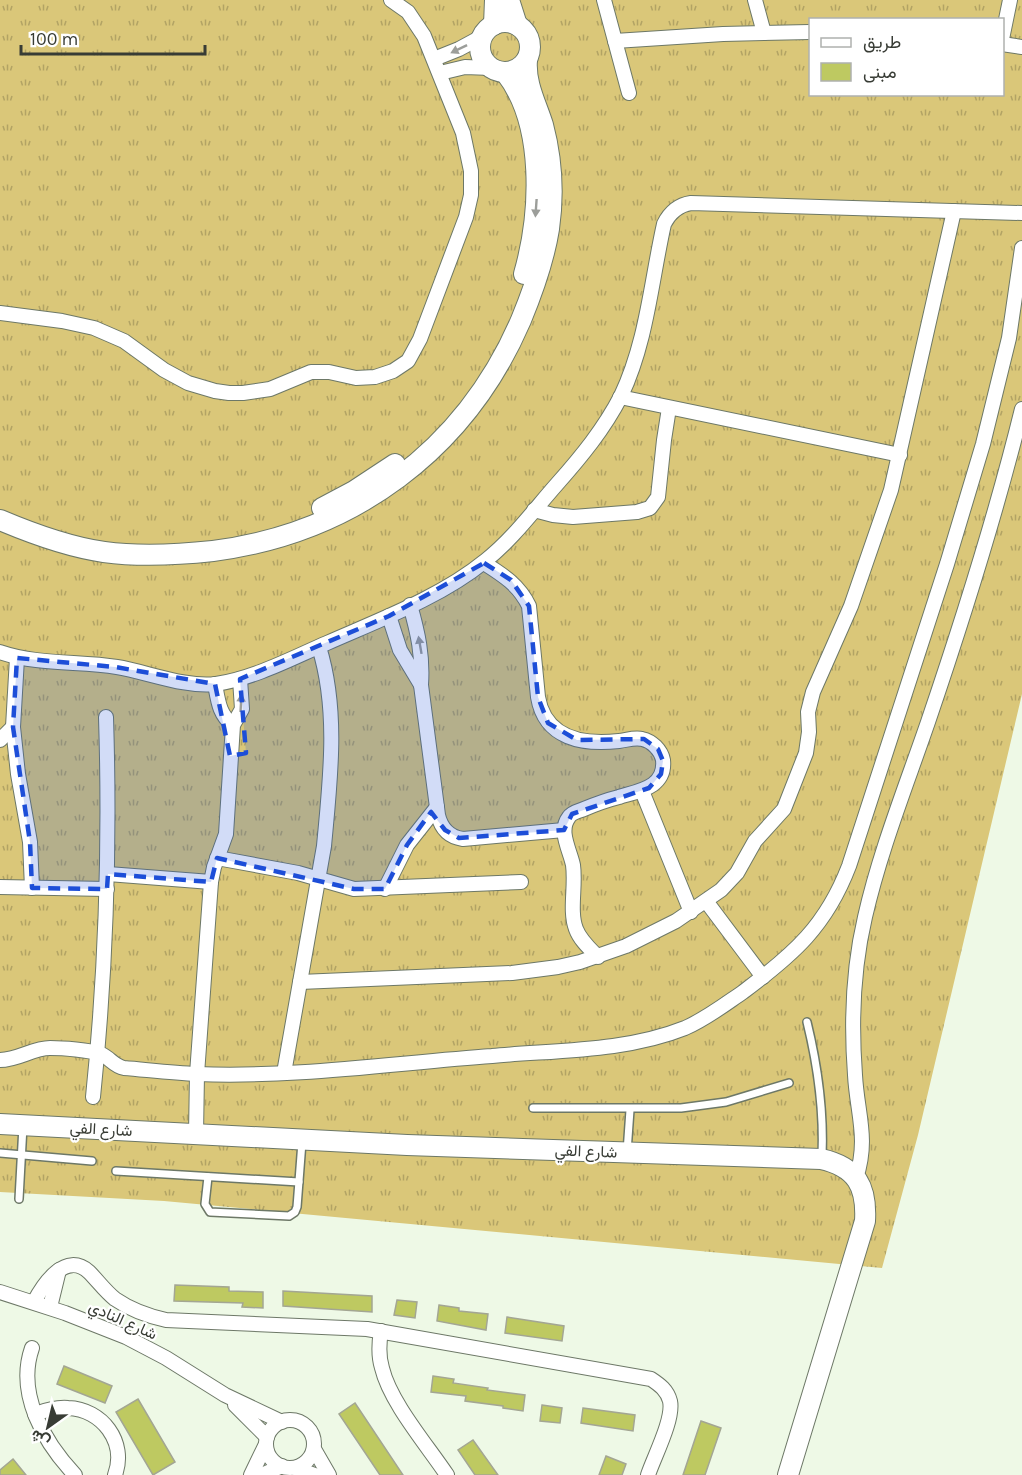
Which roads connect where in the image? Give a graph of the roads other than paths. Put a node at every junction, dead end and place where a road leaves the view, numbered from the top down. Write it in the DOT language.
graph roads {
  1 [pos="391,0"];
  2 [pos="495,0"];
  3 [pos="509,0"];
  4 [pos="604,0"];
  5 [pos="755,0"];
  6 [pos="1010,0"];
  7 [pos="517,25"];
  8 [pos="1004,29"];
  9 [pos="488,30"];
  10 [pos="809,32"];
  11 [pos="764,33"];
  12 [pos="615,41"];
  13 [pos="1004,44"];
  14 [pos="1022,47"];
  15 [pos="434,59"];
  16 [pos="527,60"];
  17 [pos="498,70"];
  18 [pos="440,73"];
  19 [pos="629,93"];
  20 [pos="954,210"];
  21 [pos="1022,213"];
  22 [pos="1022,248"];
  23 [pos="0,314"];
  24 [pos="620,397"];
  25 [pos="669,408"];
  26 [pos="1022,410"];
  27 [pos="900,455"];
  28 [pos="0,507"];
  29 [pos="534,510"];
  30 [pos="0,520"];
  31 [pos="484,563"];
  32 [pos="410,605"];
  33 [pos="389,616"];
  34 [pos="319,647"];
  35 [pos="0,652"];
  36 [pos="17,658"];
  37 [pos="240,679"];
  38 [pos="215,684"];
  39 [pos="421,685"];
  40 [pos="106,717"];
  41 [pos="233,725"];
  42 [pos="13,727"];
  43 [pos="0,740"];
  44 [pos="642,791"];
  45 [pos="437,807"];
  46 [pos="564,830"];
  47 [pos="217,858"];
  48 [pos="108,874"];
  49 [pos="319,879"];
  50 [pos="211,882"];
  51 [pos="521,882"];
  52 [pos="0,887"];
  53 [pos="32,888"];
  54 [pos="385,889"];
  55 [pos="107,890"];
  56 [pos="706,901"];
  57 [pos="691,912"];
  58 [pos="598,957"];
  59 [pos="763,977"];
  60 [pos="300,982"];
  61 [pos="807,1023"];
  62 [pos="97,1053"];
  63 [pos="0,1060"];
  64 [pos="284,1072"];
  65 [pos="197,1074"];
  66 [pos="789,1083"];
  67 [pos="93,1097"];
  68 [pos="533,1108"];
  69 [pos="630,1110"];
  70 [pos="0,1124"];
  71 [pos="23,1125"];
  72 [pos="196,1134"];
  73 [pos="303,1140"];
  74 [pos="0,1153"];
  75 [pos="627,1153"];
  76 [pos="22,1155"];
  77 [pos="821,1160"];
  78 [pos="92,1161"];
  79 [pos="116,1172"];
  80 [pos="208,1177"];
  81 [pos="856,1178"];
  82 [pos="299,1182"];
  83 [pos="18,1198"];
  84 [pos="60,1268"];
  85 [pos="0,1292"];
  86 [pos="34,1302"];
  87 [pos="50,1307"];
  88 [pos="381,1331"];
  89 [pos="32,1348"];
  90 [pos="225,1395"];
  91 [pos="35,1414"];
  92 [pos="282,1422"];
  93 [pos="267,1439"];
  94 [pos="314,1449"];
  95 [pos="288,1467"];
  96 [pos="75,1475"];
  97 [pos="115,1475"];
  98 [pos="251,1475"];
  99 [pos="262,1475"];
  100 [pos="315,1475"];
  101 [pos="329,1475"];
  102 [pos="447,1475"];
  103 [pos="648,1475"];
  104 [pos="788,1475"];
  1 -- 15 [label="street"];
  2 -- 9 [label="street"];
  3 -- 7 [label="street"];
  4 -- 12 [label="street"];
  5 -- 11 [label="street"];
  6 -- 8 [label="street"];
  7 -- 9 [label="street"];
  7 -- 16 [label="street"];
  9 -- 15 [label="street, one-way"];
  9 -- 17 [label="street"];
  10 -- 11 [label="street"];
  11 -- 12 [label="street"];
  12 -- 19 [label="street"];
  13 -- 14 [label="street"];
  15 -- 18 [label="street"];
  16 -- 17 [label="street"];
  16 -- 30 [label="street"];
  17 -- 18 [label="street"];
  17 -- 28 [label="street, one-way"];
  18 -- 23 [label="street"];
  20 -- 21 [label="street"];
  20 -- 24 [label="street"];
  20 -- 27 [label="street"];
  22 -- 59 [label="street"];
  24 -- 25 [label="street"];
  24 -- 29 [label="street"];
  25 -- 27 [label="street"];
  25 -- 29 [label="street"];
  26 -- 81 [label="street"];
  27 -- 56 [label="street"];
  29 -- 31 [label="street"];
  31 -- 32 [label="street"];
  31 -- 44 [label="street"];
  32 -- 33 [label="street"];
  39 -- 32 [label="street, one-way"];
  33 -- 34 [label="street"];
  33 -- 39 [label="street"];
  34 -- 37 [label="street"];
  34 -- 49 [label="street"];
  35 -- 36 [label="street"];
  36 -- 38 [label="street"];
  36 -- 42 [label="street"];
  37 -- 38 [label="street"];
  41 -- 37 [label="street, one-way"];
  38 -- 41 [label="street"];
  39 -- 45 [label="street"];
  40 -- 48 [label="street"];
  41 -- 47 [label="street"];
  42 -- 43 [label="street"];
  42 -- 53 [label="street"];
  44 -- 46 [label="street"];
  44 -- 57 [label="street"];
  45 -- 46 [label="street"];
  45 -- 54 [label="street"];
  46 -- 58 [label="street"];
  47 -- 49 [label="street"];
  47 -- 50 [label="street"];
  48 -- 50 [label="street"];
  48 -- 55 [label="street"];
  49 -- 54 [label="street"];
  49 -- 60 [label="street"];
  50 -- 65 [label="street"];
  51 -- 54 [label="street"];
  52 -- 53 [label="street"];
  53 -- 55 [label="street"];
  55 -- 62 [label="street"];
  56 -- 57 [label="street"];
  56 -- 59 [label="street"];
  57 -- 58 [label="street"];
  58 -- 60 [label="street"];
  59 -- 64 [label="street"];
  60 -- 64 [label="street"];
  61 -- 77 [label="lane"];
  62 -- 63 [label="street"];
  62 -- 65 [label="street"];
  62 -- 67 [label="street"];
  64 -- 65 [label="street"];
  65 -- 72 [label="street"];
  66 -- 69 [label="lane"];
  68 -- 69 [label="lane"];
  69 -- 75 [label="lane"];
  70 -- 71 [label="street, شارع الفي"];
  71 -- 72 [label="street, شارع الفي"];
  71 -- 76 [label="lane"];
  72 -- 73 [label="street, شارع الفي"];
  73 -- 75 [label="street, شارع الفي"];
  73 -- 82 [label="lane"];
  74 -- 76 [label="lane"];
  75 -- 77 [label="street, شارع الفي"];
  76 -- 78 [label="lane"];
  76 -- 83 [label="lane"];
  77 -- 81 [label="street, شارع الفي"];
  79 -- 80 [label="lane"];
  80 -- 82 [label="lane"];
  80 -- 82 [label="lane"];
  81 -- 104 [label="street"];
  84 -- 86 [label="street"];
  84 -- 87 [label="street"];
  84 -- 88 [label="street"];
  85 -- 86 [label="street, شارع النادي"];
  86 -- 87 [label="street, شارع النادي"];
  87 -- 90 [label="street, شارع النادي"];
  88 -- 102 [label="street"];
  88 -- 103 [label="street"];
  89 -- 91 [label="street"];
  90 -- 92 [label="street, شارع النادي"];
  90 -- 93 [label="street, شارع النادي"];
  91 -- 96 [label="street"];
  91 -- 97 [label="street"];
  92 -- 93 [label="street"];
  92 -- 94 [label="street"];
  93 -- 95 [label="street"];
  93 -- 98 [label="street"];
  94 -- 95 [label="street"];
  94 -- 101 [label="street"];
  95 -- 99 [label="street"];
  95 -- 100 [label="street"];
}
